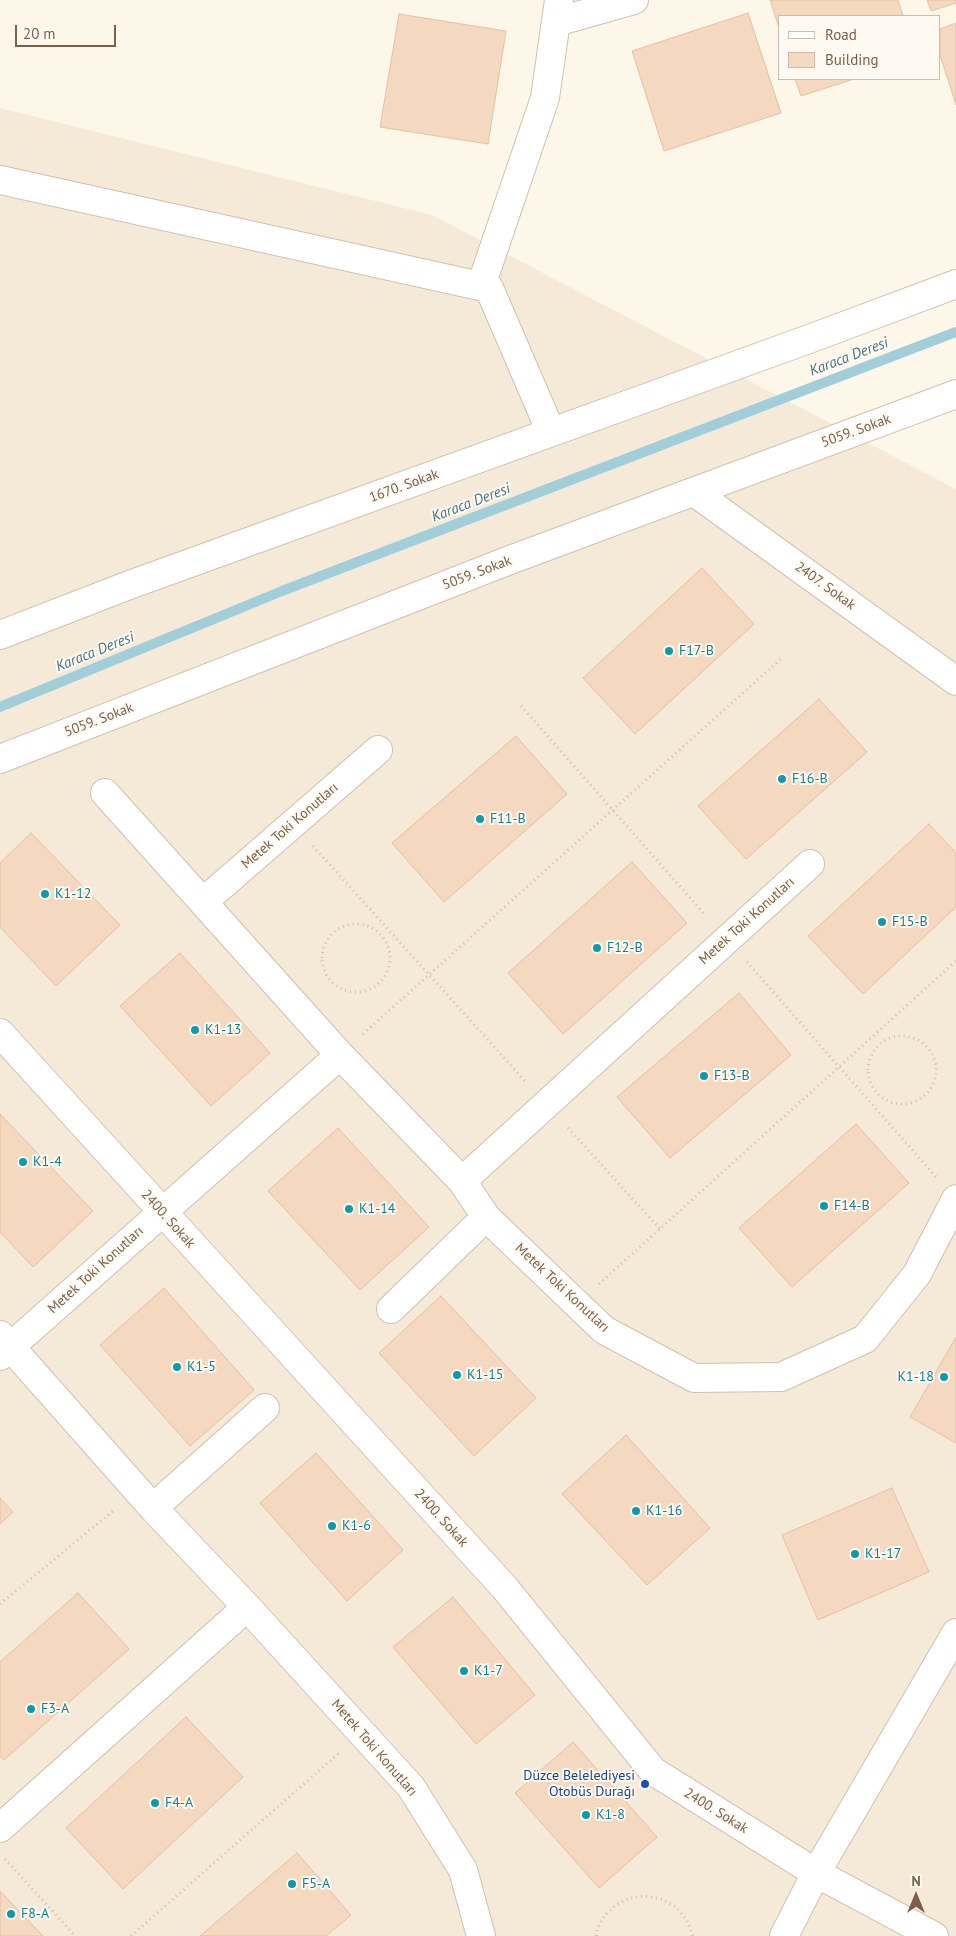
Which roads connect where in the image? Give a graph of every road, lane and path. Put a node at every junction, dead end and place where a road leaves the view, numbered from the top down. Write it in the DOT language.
graph roads {
  1 [pos="634,0"];
  2 [pos="558,11"];
  3 [pos="0,180"];
  4 [pos="956,284"];
  5 [pos="481,286"];
  6 [pos="956,394"];
  7 [pos="551,432"];
  8 [pos="694,492"];
  9 [pos="0,635"];
  10 [pos="783,657"];
  11 [pos="956,681"];
  12 [pos="378,750"];
  13 [pos="0,758"];
  14 [pos="105,793"];
  15 [pos="292,824"];
  16 [pos="810,864"];
  17 [pos="203,902"];
  18 [pos="956,961"];
  19 [pos="430,975"];
  20 [pos="365,991"];
  21 [pos="0,1033"];
  22 [pos="340,1055"];
  23 [pos="910,1103"];
  24 [pos="546,1104"];
  25 [pos="462,1181"];
  26 [pos="956,1199"];
  27 [pos="161,1212"];
  28 [pos="486,1217"];
  29 [pos="660,1229"];
  30 [pos="577,1305"];
  31 [pos="391,1309"];
  32 [pos="4,1346"];
  33 [pos="266,1408"];
  34 [pos="146,1499"];
  35 [pos="0,1604"];
  36 [pos="247,1607"];
  37 [pos="956,1633"];
  38 [pos="362,1733"];
  39 [pos="0,1828"];
  40 [pos="0,1853"];
  41 [pos="816,1874"];
  42 [pos="74,1936"];
  43 [pos="131,1936"];
  44 [pos="480,1936"];
  45 [pos="596,1936"];
  46 [pos="693,1936"];
  47 [pos="784,1936"];
  48 [pos="934,1936"];
  1 -- 2 [label="street"];
  2 -- 5 [label="street"];
  3 -- 5 [label="street"];
  4 -- 7 [label="street, 1670. Sokak"];
  5 -- 7 [label="street"];
  6 -- 8 [label="street, 5059. Sokak"];
  7 -- 9 [label="street, 1670. Sokak"];
  8 -- 11 [label="street, 2407. Sokak"];
  8 -- 13 [label="street, 5059. Sokak"];
  10 -- 19 [label="path"];
  12 -- 15 [label="street, Metek Toki Konutları"];
  14 -- 17 [label="street, Metek Toki Konutları"];
  15 -- 17 [label="street, Metek Toki Konutları"];
  15 -- 19 [label="path"];
  16 -- 24 [label="street, Metek Toki Konutları"];
  17 -- 22 [label="street, Metek Toki Konutları"];
  18 -- 29 [label="path"];
  19 -- 22 [label="path"];
  19 -- 24 [label="path"];
  20 -- 20 [label="path"];
  21 -- 27 [label="street, 2400. Sokak"];
  22 -- 25 [label="street, Metek Toki Konutları"];
  22 -- 27 [label="street, Metek Toki Konutları"];
  23 -- 23 [label="path"];
  24 -- 25 [label="street, Metek Toki Konutları"];
  24 -- 29 [label="path"];
  25 -- 28 [label="street, Metek Toki Konutları"];
  26 -- 30 [label="street, Metek Toki Konutları"];
  27 -- 32 [label="street, Metek Toki Konutları"];
  27 -- 41 [label="street, 2400. Sokak"];
  28 -- 30 [label="street, Metek Toki Konutları"];
  28 -- 31 [label="street"];
  29 -- 30 [label="path"];
  32 -- 34 [label="street, Metek Toki Konutları"];
  33 -- 34 [label="street"];
  34 -- 35 [label="path"];
  34 -- 36 [label="street, Metek Toki Konutları"];
  36 -- 38 [label="street, Metek Toki Konutları"];
  36 -- 39 [label="street"];
  37 -- 41 [label="street"];
  38 -- 43 [label="path"];
  38 -- 44 [label="street, Metek Toki Konutları"];
  40 -- 42 [label="path"];
  41 -- 47 [label="street"];
  41 -- 48 [label="street, 2400. Sokak"];
  45 -- 46 [label="path"];
}
